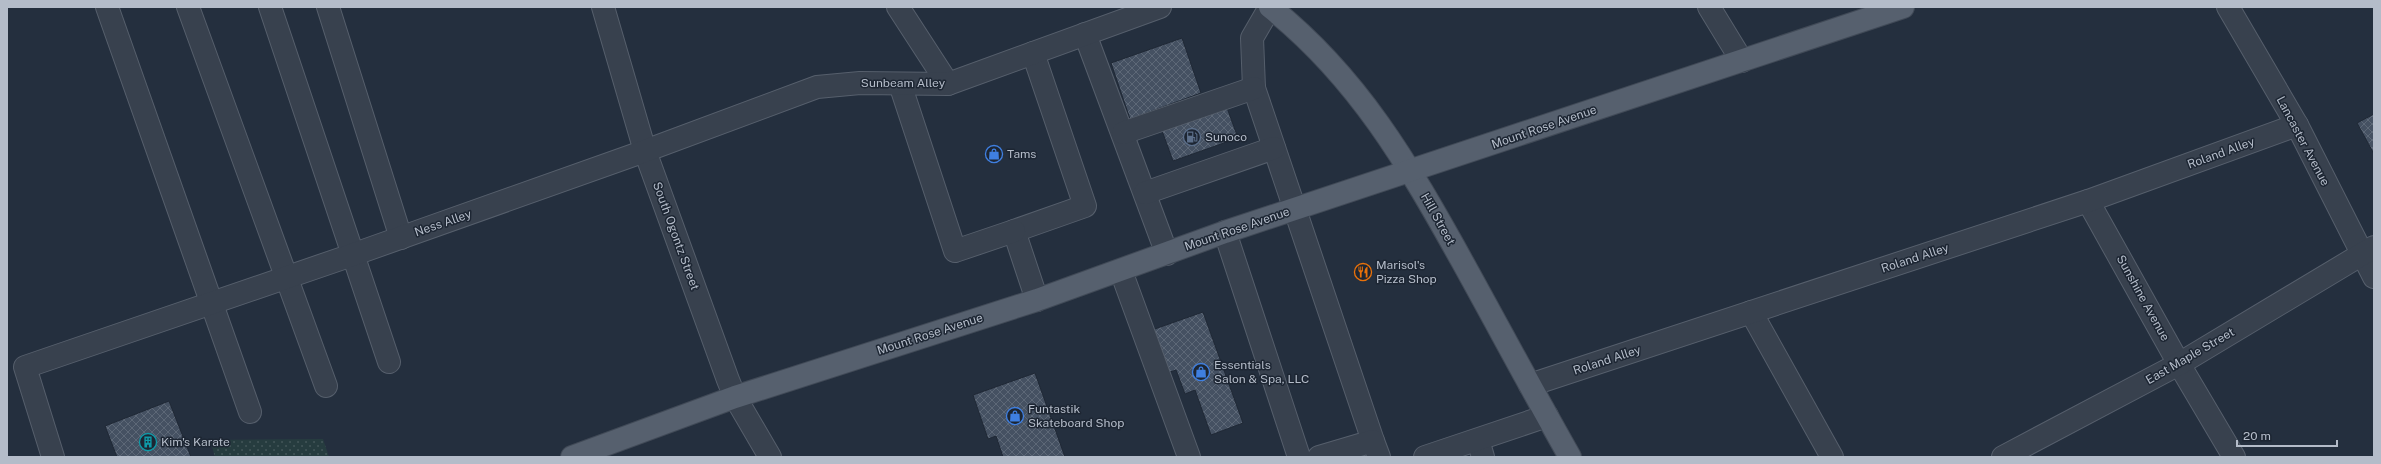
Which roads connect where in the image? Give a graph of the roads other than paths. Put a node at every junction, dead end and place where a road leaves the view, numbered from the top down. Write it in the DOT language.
graph roads {
  1 [pos="107,7"];
  2 [pos="188,7"];
  3 [pos="270,7"];
  4 [pos="328,7"];
  5 [pos="603,7"];
  6 [pos="898,7"];
  7 [pos="1160,7"];
  8 [pos="1270,7"];
  9 [pos="1709,7"];
  10 [pos="1903,7"];
  11 [pos="2228,7"];
  12 [pos="1085,34"];
  13 [pos="1033,53"];
  14 [pos="1742,61"];
  15 [pos="900,84"];
  16 [pos="948,84"];
  17 [pos="1254,88"];
  18 [pos="2297,125"];
  19 [pos="1122,133"];
  20 [pos="1274,148"];
  21 [pos="644,151"];
  22 [pos="1412,171"];
  23 [pos="1145,193"];
  24 [pos="2088,201"];
  25 [pos="1295,209"];
  26 [pos="1014,231"];
  27 [pos="1225,232"];
  28 [pos="401,238"];
  29 [pos="2368,251"];
  30 [pos="1167,254"];
  31 [pos="352,255"];
  32 [pos="1122,271"];
  33 [pos="286,277"];
  34 [pos="2374,277"];
  35 [pos="1037,300"];
  36 [pos="210,303"];
  37 [pos="1751,312"];
  38 [pos="389,362"];
  39 [pos="2179,364"];
  40 [pos="1530,385"];
  41 [pos="326,386"];
  42 [pos="735,397"];
  43 [pos="250,412"];
  44 [pos="1547,416"];
  45 [pos="1481,448"];
  46 [pos="1376,449"];
  47 [pos="53,457"];
  48 [pos="572,457"];
  49 [pos="770,457"];
  50 [pos="1189,457"];
  51 [pos="1299,457"];
  52 [pos="1319,457"];
  53 [pos="1425,457"];
  54 [pos="1570,457"];
  55 [pos="1832,457"];
  56 [pos="2003,457"];
  57 [pos="2234,457"];
  1 -- 36 [label="street"];
  2 -- 33 [label="street"];
  3 -- 31 [label="street"];
  4 -- 28 [label="street, Ness Alley"];
  5 -- 21 [label="street, South Ogontz Street"];
  6 -- 16 [label="street"];
  7 -- 12 [label="street, Sunbeam Alley"];
  8 -- 17 [label="street"];
  8 -- 22 [label="main road, Hill Street"];
  9 -- 14 [label="street"];
  10 -- 14 [label="main road, Mount Rose Avenue"];
  11 -- 18 [label="street, Lancaster Avenue"];
  12 -- 13 [label="street, Sunbeam Alley"];
  12 -- 19 [label="street"];
  13 -- 16 [label="street, Sunbeam Alley"];
  13 -- 26 [label="street"];
  14 -- 22 [label="main road, Mount Rose Avenue"];
  15 -- 16 [label="street, Sunbeam Alley"];
  15 -- 21 [label="street, Sunbeam Alley"];
  15 -- 26 [label="street"];
  17 -- 19 [label="street"];
  17 -- 20 [label="street"];
  18 -- 24 [label="street, Roland Alley"];
  18 -- 29 [label="street, Lancaster Avenue"];
  19 -- 23 [label="street"];
  20 -- 23 [label="street"];
  20 -- 25 [label="street"];
  21 -- 28 [label="street, Ness Alley"];
  21 -- 42 [label="street, South Ogontz Street"];
  22 -- 25 [label="main road, Mount Rose Avenue"];
  22 -- 40 [label="main road, Hill Street"];
  23 -- 30 [label="street"];
  24 -- 37 [label="street, Roland Alley"];
  24 -- 39 [label="street, Sunshine Avenue"];
  25 -- 27 [label="main road, Mount Rose Avenue"];
  25 -- 46 [label="street"];
  26 -- 35 [label="street"];
  27 -- 30 [label="main road, Mount Rose Avenue"];
  27 -- 51 [label="street"];
  28 -- 31 [label="street"];
  29 -- 34 [label="street, Lancaster Avenue"];
  29 -- 39 [label="street, East Maple Street"];
  30 -- 32 [label="main road, Mount Rose Avenue"];
  31 -- 33 [label="street"];
  31 -- 38 [label="street"];
  32 -- 35 [label="main road, Mount Rose Avenue"];
  32 -- 50 [label="street"];
  33 -- 36 [label="street"];
  33 -- 41 [label="street"];
  35 -- 42 [label="main road, Mount Rose Avenue"];
  36 -- 43 [label="street"];
  36 -- 47 [label="street"];
  37 -- 40 [label="street, Roland Alley"];
  37 -- 55 [label="street"];
  39 -- 56 [label="street, East Maple Street"];
  39 -- 57 [label="street, Sunshine Avenue"];
  40 -- 44 [label="main road, Hill Street"];
  42 -- 48 [label="main road, Mount Rose Avenue"];
  42 -- 49 [label="street, South Ogontz Street"];
  44 -- 45 [label="street"];
  44 -- 54 [label="main road, Hill Street"];
  45 -- 53 [label="street"];
  46 -- 52 [label="street"];
}
